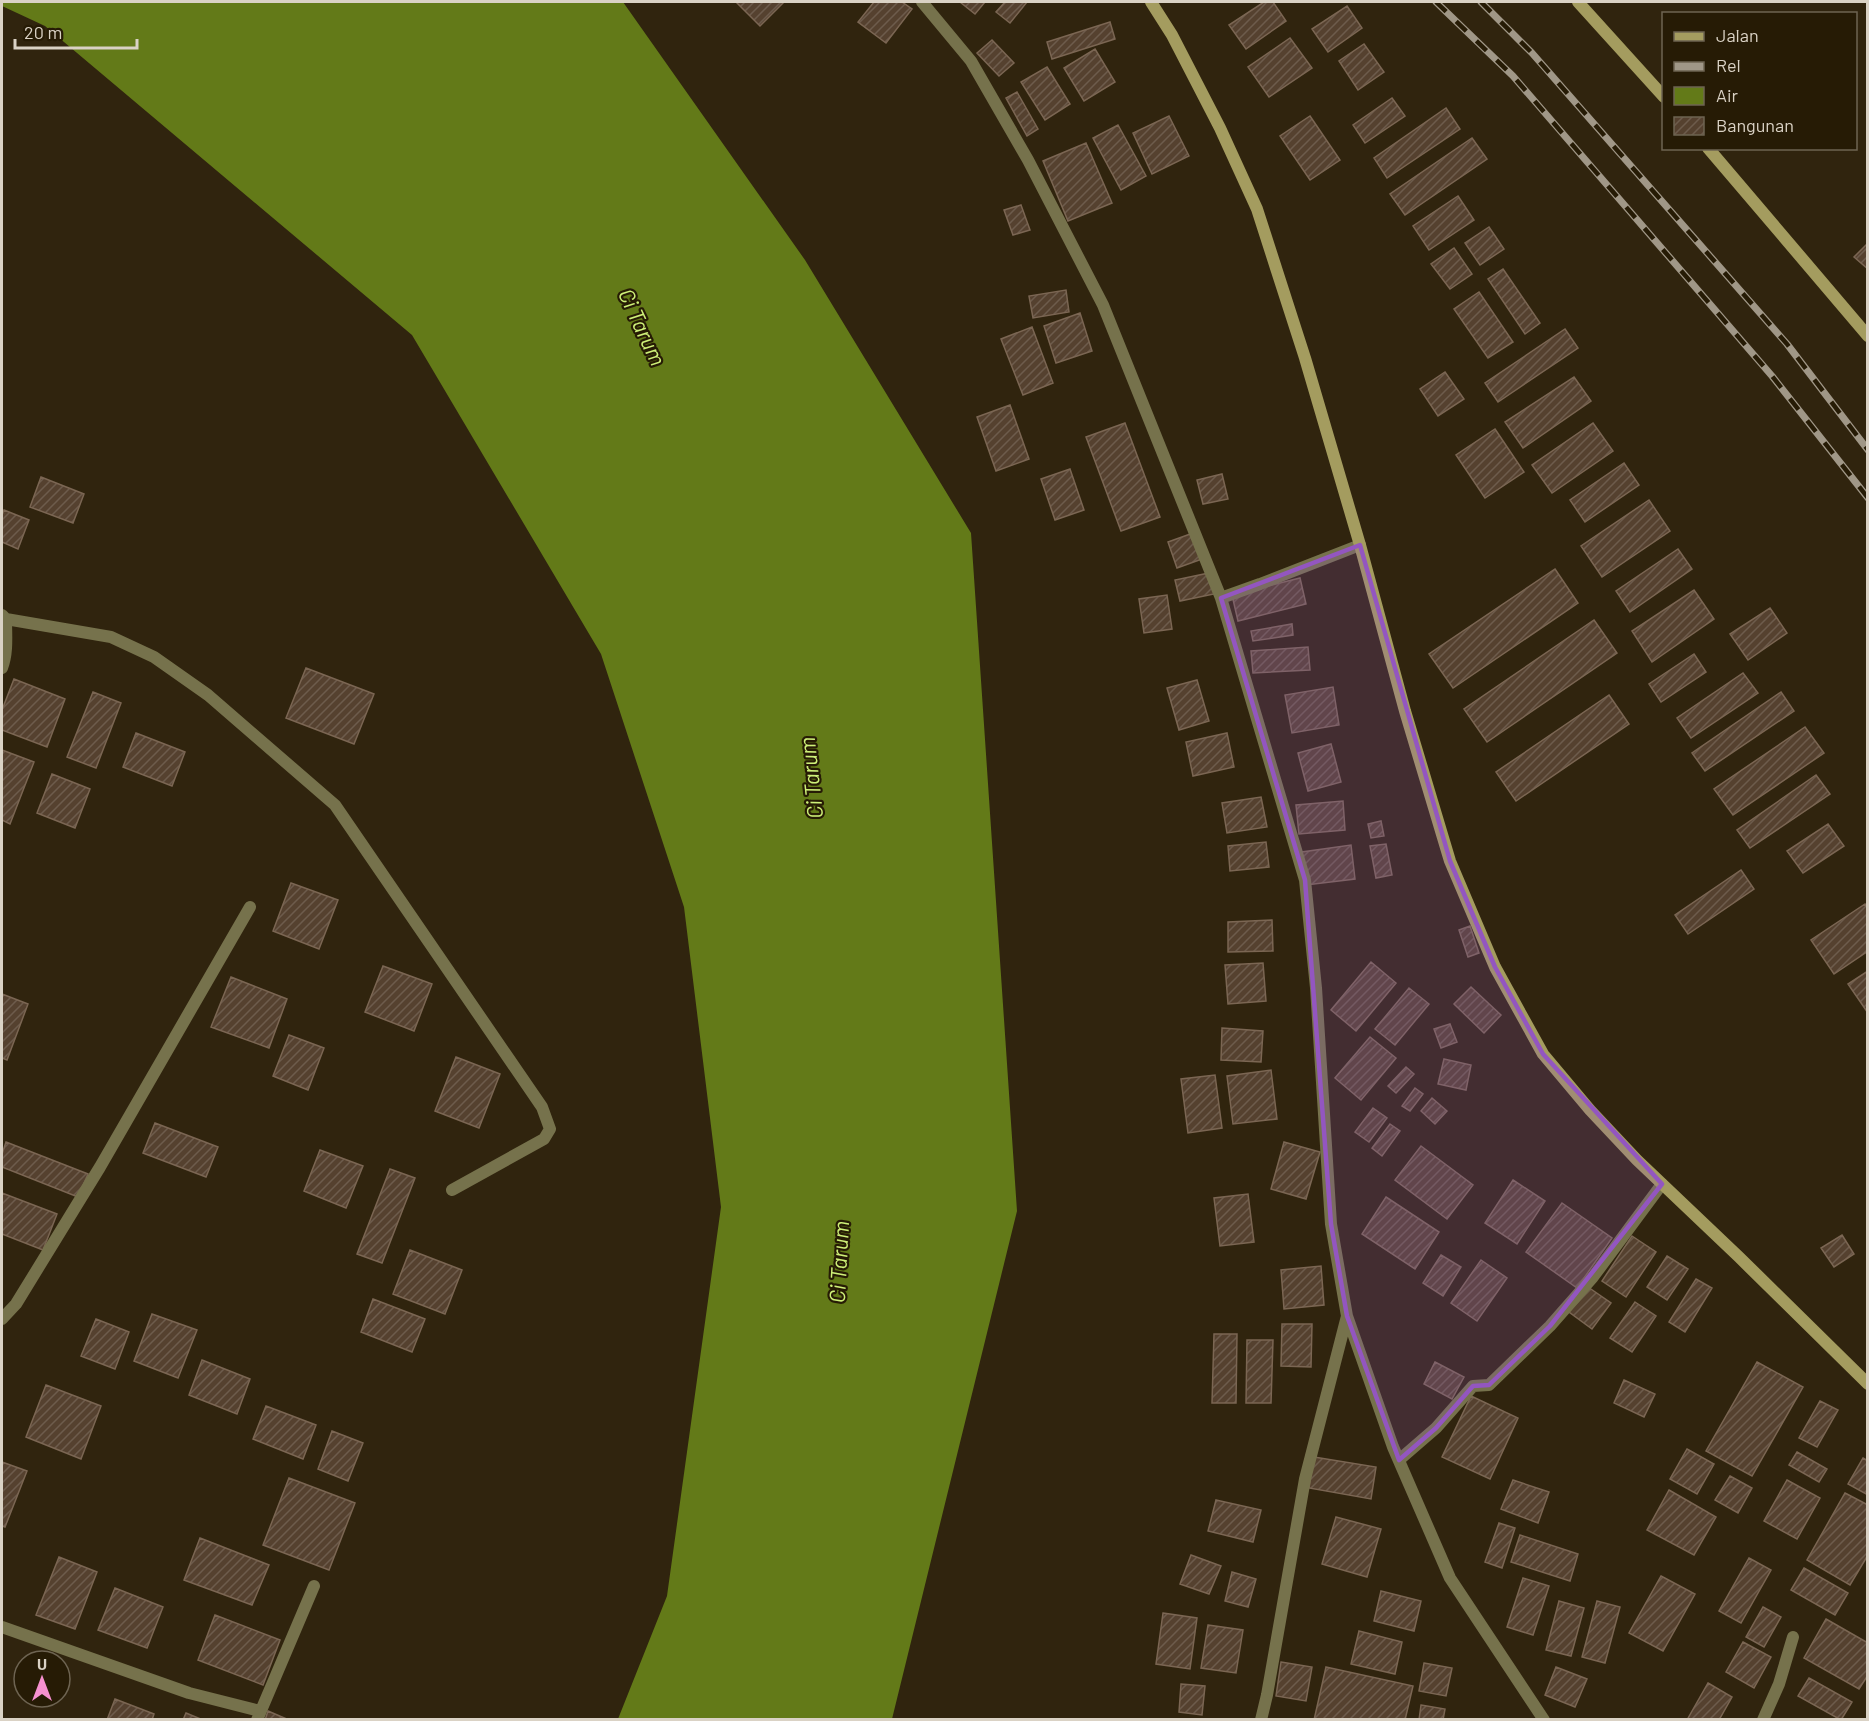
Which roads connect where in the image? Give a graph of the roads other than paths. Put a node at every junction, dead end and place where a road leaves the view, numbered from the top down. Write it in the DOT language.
graph roads {
  1 [pos="922,2"];
  2 [pos="1151,2"];
  3 [pos="1578,2"];
  4 [pos="1662,96"];
  5 [pos="1710,150"];
  6 [pos="1868,336"];
  7 [pos="1360,545"];
  8 [pos="1221,598"];
  9 [pos="4,617"];
  10 [pos="2,668"];
  11 [pos="250,907"];
  12 [pos="1662,1185"];
  13 [pos="452,1190"];
  14 [pos="1347,1316"];
  15 [pos="2,1319"];
  16 [pos="1868,1384"];
  17 [pos="1399,1460"];
  18 [pos="314,1586"];
  19 [pos="2,1627"];
  20 [pos="1793,1638"];
  21 [pos="258,1715"];
  22 [pos="1261,1719"];
  23 [pos="1544,1719"];
  24 [pos="1763,1719"];
  1 -- 8 [label="street"];
  2 -- 7 [label="main road"];
  3 -- 4 [label="main road"];
  5 -- 6 [label="main road"];
  7 -- 8 [label="street"];
  7 -- 12 [label="main road"];
  8 -- 14 [label="street"];
  9 -- 10 [label="street"];
  9 -- 13 [label="street"];
  11 -- 15 [label="street"];
  12 -- 16 [label="main road"];
  12 -- 17 [label="street"];
  14 -- 17 [label="street"];
  14 -- 22 [label="street"];
  17 -- 23 [label="street"];
  18 -- 21 [label="street"];
  19 -- 21 [label="street"];
  20 -- 24 [label="street"];
}
